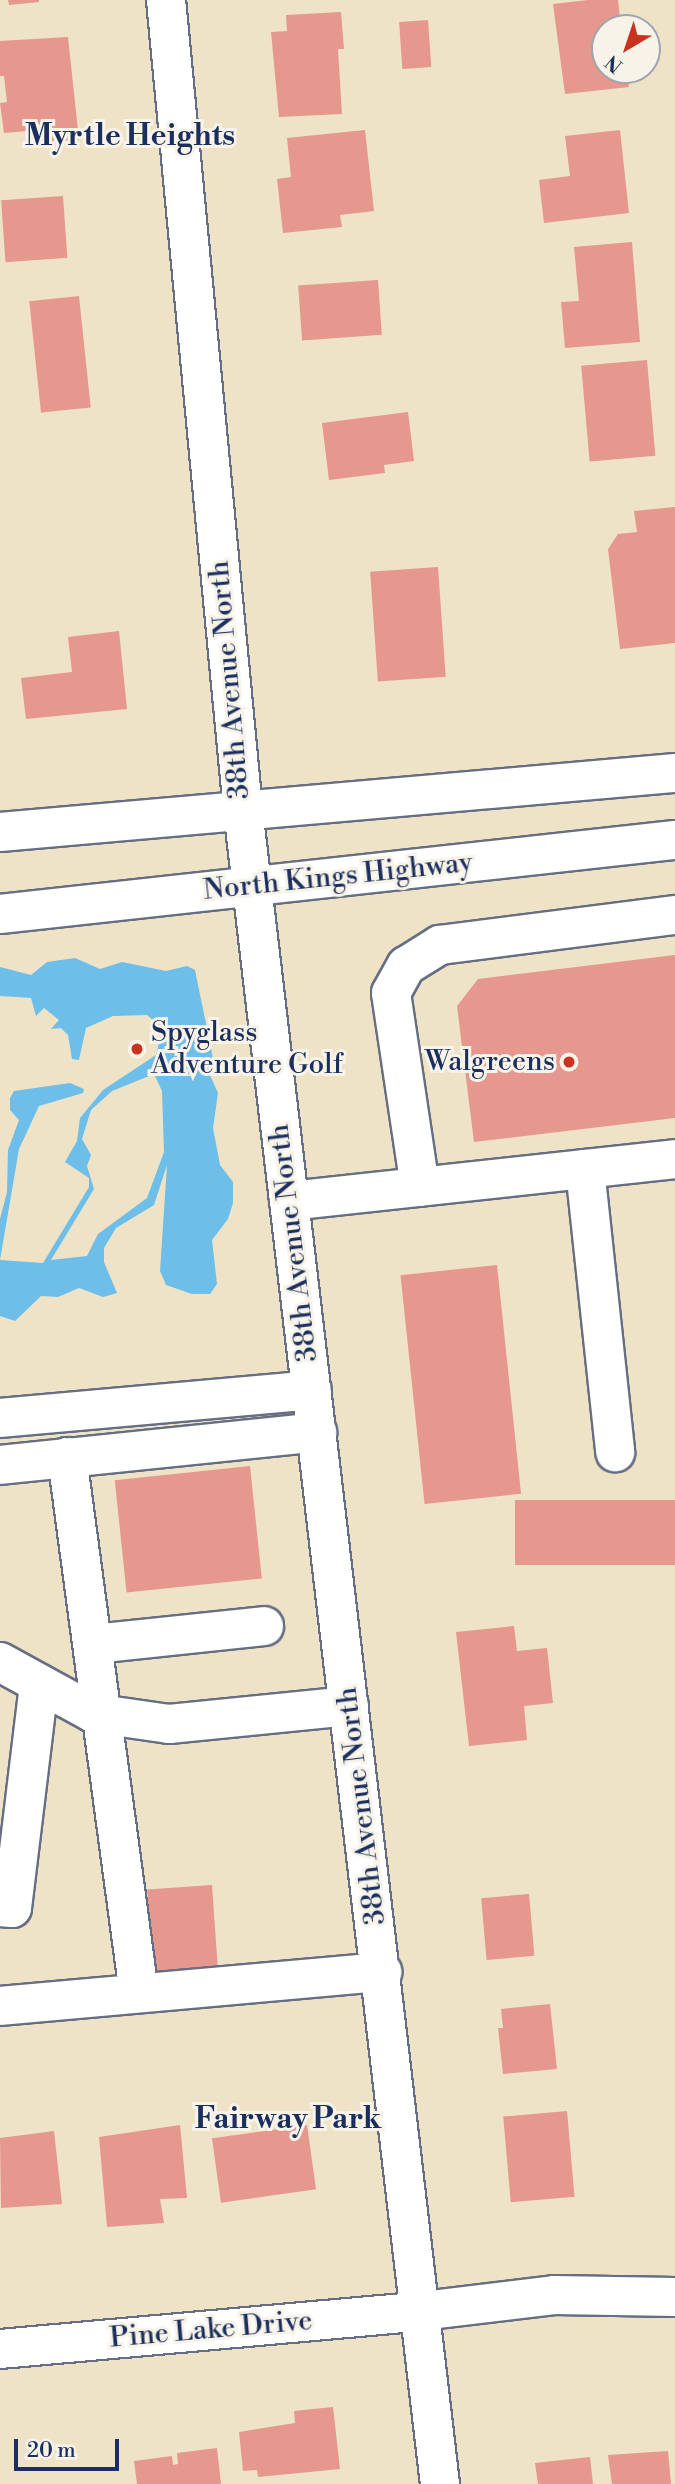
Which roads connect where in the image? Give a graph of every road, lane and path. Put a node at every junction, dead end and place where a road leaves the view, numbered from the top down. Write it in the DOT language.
graph roads {
  1 [pos="166,0"];
  2 [pos="675,773"];
  3 [pos="243,810"];
  4 [pos="0,832"];
  5 [pos="675,840"];
  6 [pos="252,887"];
  7 [pos="0,914"];
  8 [pos="675,915"];
  9 [pos="675,1159"];
  10 [pos="585,1169"];
  11 [pos="419,1187"];
  12 [pos="289,1201"];
  13 [pos="312,1390"];
  14 [pos="0,1418"];
  15 [pos="317,1432"];
  16 [pos="615,1452"];
  17 [pos="67,1457"];
  18 [pos="0,1465"];
  19 [pos="264,1626"];
  20 [pos="94,1644"];
  21 [pos="0,1662"];
  22 [pos="39,1686"];
  23 [pos="349,1706"];
  24 [pos="104,1714"];
  25 [pos="0,1907"];
  26 [pos="382,1972"];
  27 [pos="139,1993"];
  28 [pos="0,2006"];
  29 [pos="675,2297"];
  30 [pos="422,2311"];
  31 [pos="0,2349"];
  32 [pos="440,2484"];
  1 -- 3 [label="main road, 38th Avenue North"];
  2 -- 3 [label="main road"];
  3 -- 4 [label="main road"];
  3 -- 6 [label="main road, 38th Avenue North"];
  5 -- 6 [label="main road, North Kings Highway"];
  6 -- 7 [label="main road, North Kings Highway"];
  6 -- 12 [label="main road, 38th Avenue North"];
  8 -- 11 [label="main road"];
  9 -- 10 [label="main road"];
  10 -- 11 [label="main road"];
  10 -- 16 [label="main road"];
  11 -- 12 [label="main road"];
  12 -- 13 [label="main road, 38th Avenue North"];
  13 -- 14 [label="main road"];
  13 -- 15 [label="main road, 38th Avenue North"];
  15 -- 17 [label="main road"];
  15 -- 23 [label="main road, 38th Avenue North"];
  17 -- 18 [label="main road"];
  17 -- 20 [label="main road"];
  19 -- 20 [label="main road"];
  20 -- 24 [label="main road"];
  21 -- 22 [label="main road"];
  22 -- 24 [label="main road"];
  22 -- 25 [label="main road"];
  23 -- 24 [label="main road"];
  23 -- 26 [label="main road, 38th Avenue North"];
  24 -- 27 [label="main road"];
  26 -- 27 [label="main road"];
  26 -- 30 [label="main road, 38th Avenue North"];
  27 -- 28 [label="main road"];
  29 -- 30 [label="main road, Pine Lake Drive"];
  30 -- 31 [label="main road, Pine Lake Drive"];
  30 -- 32 [label="main road, 38th Avenue North"];
}
